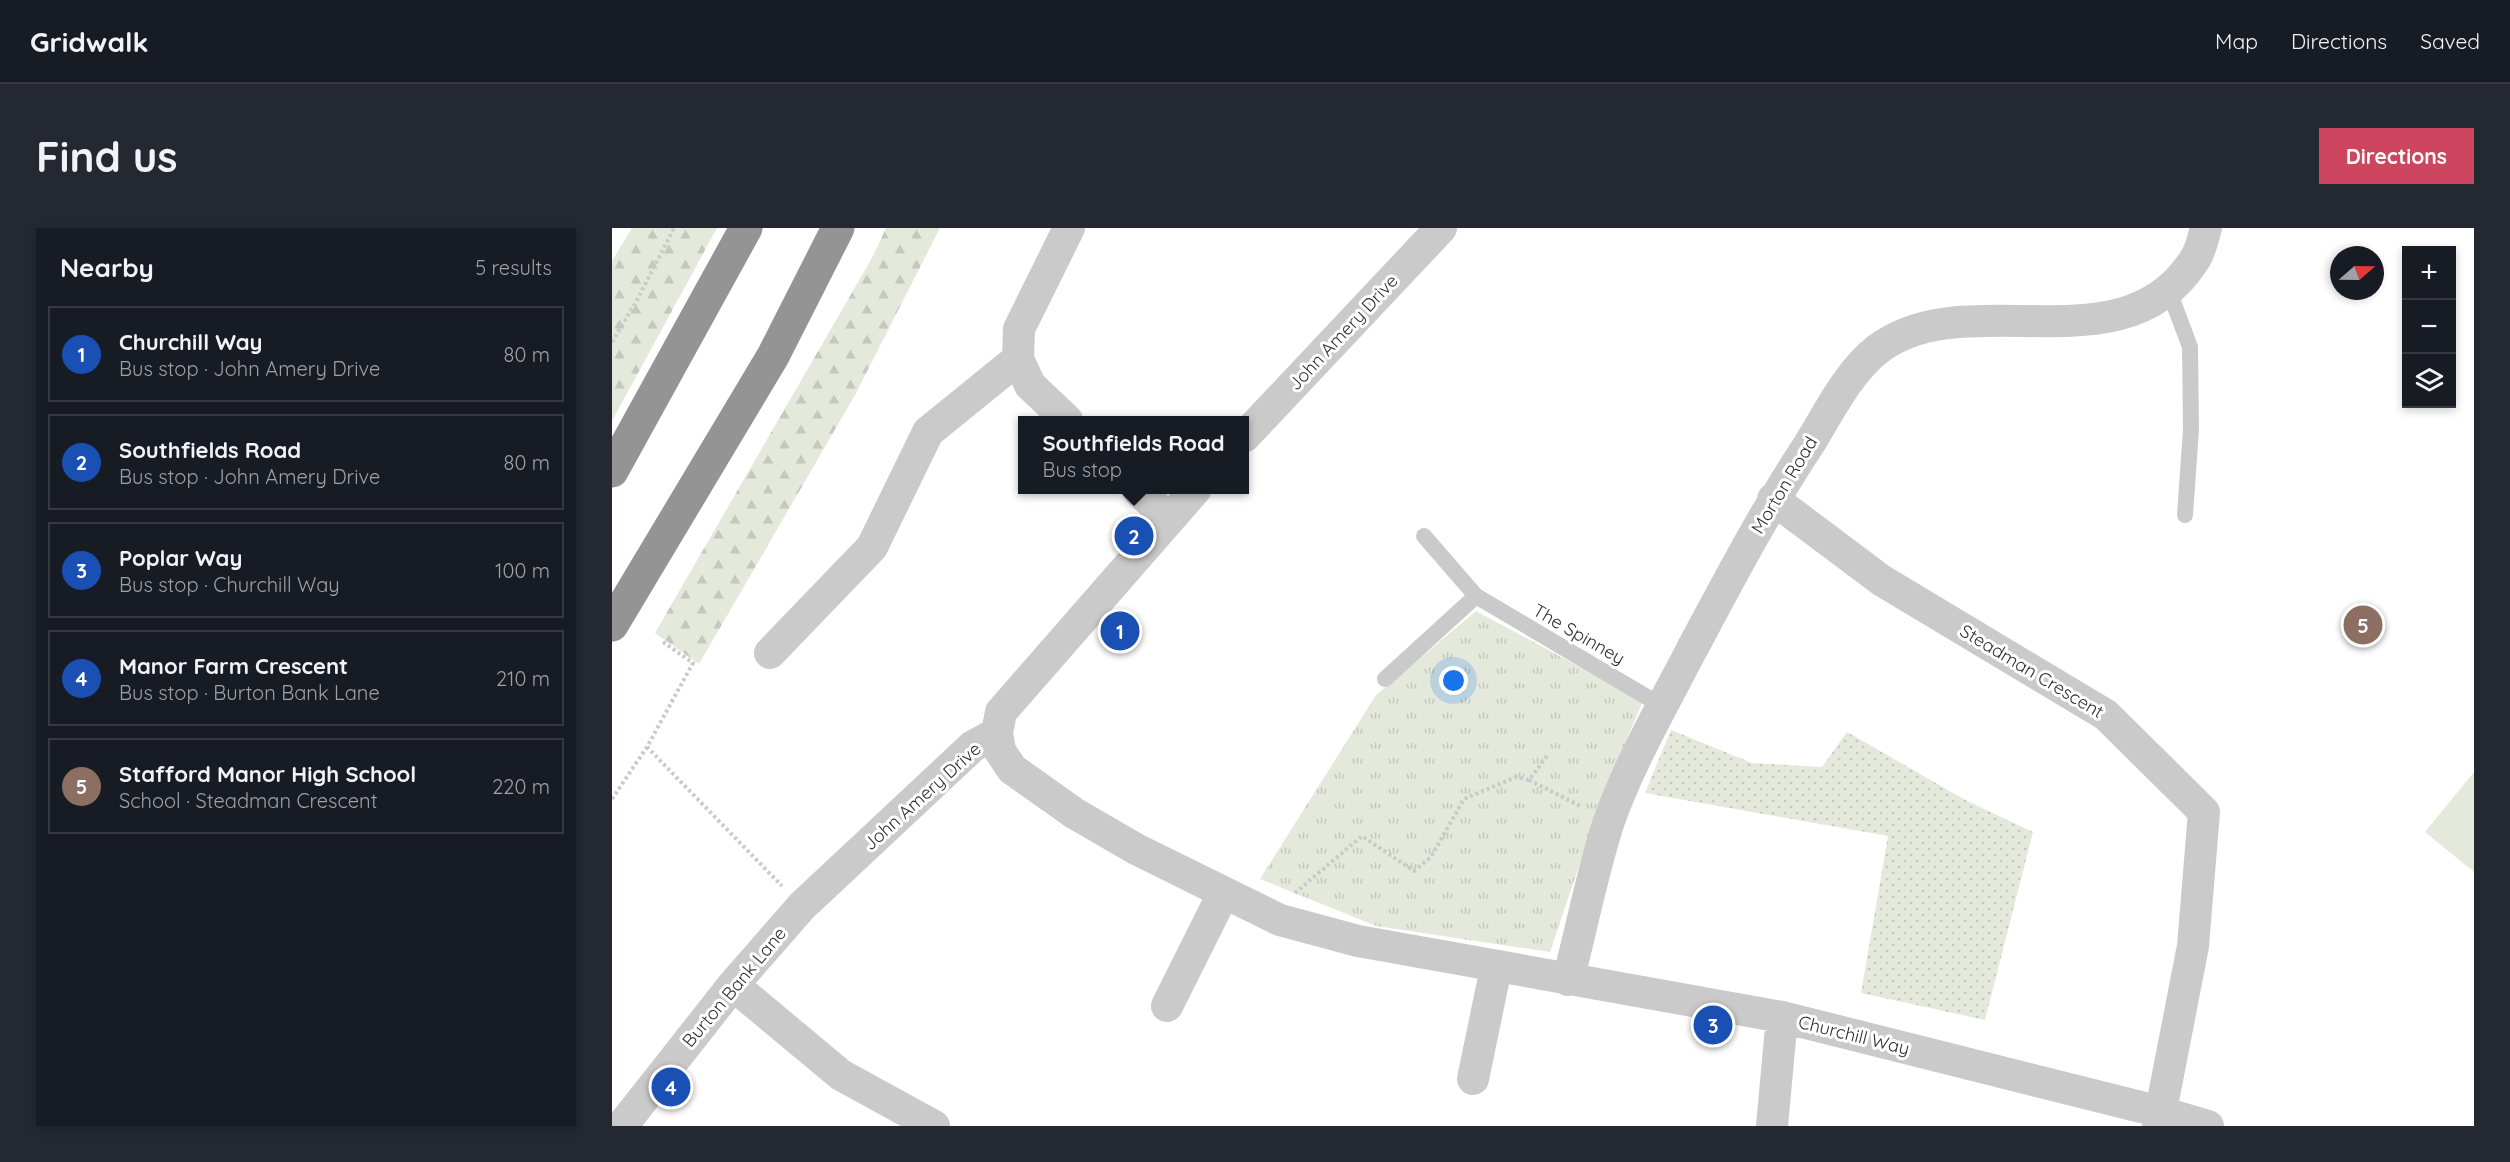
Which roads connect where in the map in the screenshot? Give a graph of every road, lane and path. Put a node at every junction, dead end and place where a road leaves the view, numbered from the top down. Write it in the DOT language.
graph roads {
  1 [pos="674,228"];
  2 [pos="746,228"];
  3 [pos="838,228"];
  4 [pos="1070,228"];
  5 [pos="1441,228"];
  6 [pos="2206,228"];
  7 [pos="2169,291"];
  8 [pos="612,342"];
  9 [pos="1017,359"];
  10 [pos="1063,416"];
  11 [pos="1249,432"];
  12 [pos="612,471"];
  13 [pos="1143,494"];
  14 [pos="1190,494"];
  15 [pos="1773,499"];
  16 [pos="2185,515"];
  17 [pos="1168,518"];
  18 [pos="1424,536"];
  19 [pos="1476,596"];
  20 [pos="612,625"];
  21 [pos="663,642"];
  22 [pos="770,653"];
  23 [pos="1385,679"];
  24 [pos="1662,706"];
  25 [pos="997,733"];
  26 [pos="647,747"];
  27 [pos="1547,756"];
  28 [pos="1529,780"];
  29 [pos="612,799"];
  30 [pos="1610,821"];
  31 [pos="1224,894"];
  32 [pos="802,906"];
  33 [pos="1280,920"];
  34 [pos="1496,968"];
  35 [pos="1568,980"];
  36 [pos="733,985"];
  37 [pos="1167,1006"];
  38 [pos="1782,1017"];
  39 [pos="1473,1079"];
  40 [pos="2160,1119"];
  41 [pos="622,1126"];
  42 [pos="934,1126"];
  43 [pos="1772,1126"];
  44 [pos="2208,1126"];
  1 -- 8 [label="path"];
  2 -- 12 [label="highway"];
  3 -- 20 [label="highway"];
  4 -- 9 [label="street"];
  5 -- 11 [label="street, John Amery Drive"];
  6 -- 7 [label="street, Morton Road"];
  7 -- 15 [label="street, Morton Road"];
  7 -- 16 [label="lane"];
  9 -- 10 [label="street"];
  9 -- 22 [label="street"];
  13 -- 17 [label="street"];
  14 -- 17 [label="street, John Amery Drive"];
  15 -- 24 [label="street, Morton Road"];
  15 -- 40 [label="street, Steadman Crescent"];
  17 -- 25 [label="street, John Amery Drive"];
  18 -- 19 [label="lane, The Spinney"];
  19 -- 23 [label="lane"];
  19 -- 24 [label="lane, The Spinney"];
  21 -- 26 [label="path"];
  24 -- 30 [label="street, Morton Road"];
  25 -- 31 [label="street, Churchill Way"];
  25 -- 32 [label="street, John Amery Drive"];
  26 -- 29 [label="path"];
  26 -- 32 [label="path"];
  27 -- 28 [label="path"];
  28 -- 30 [label="path"];
  28 -- 33 [label="path"];
  30 -- 35 [label="street, Morton Road"];
  31 -- 33 [label="street, Churchill Way"];
  31 -- 37 [label="street"];
  32 -- 36 [label="street, Burton Bank Lane"];
  33 -- 34 [label="street, Churchill Way"];
  34 -- 35 [label="street, Churchill Way"];
  34 -- 39 [label="street"];
  35 -- 38 [label="street, Churchill Way"];
  36 -- 41 [label="street, Burton Bank Lane"];
  36 -- 42 [label="street"];
  38 -- 40 [label="street, Churchill Way"];
  38 -- 43 [label="street"];
  40 -- 44 [label="street, Churchill Way"];
}
